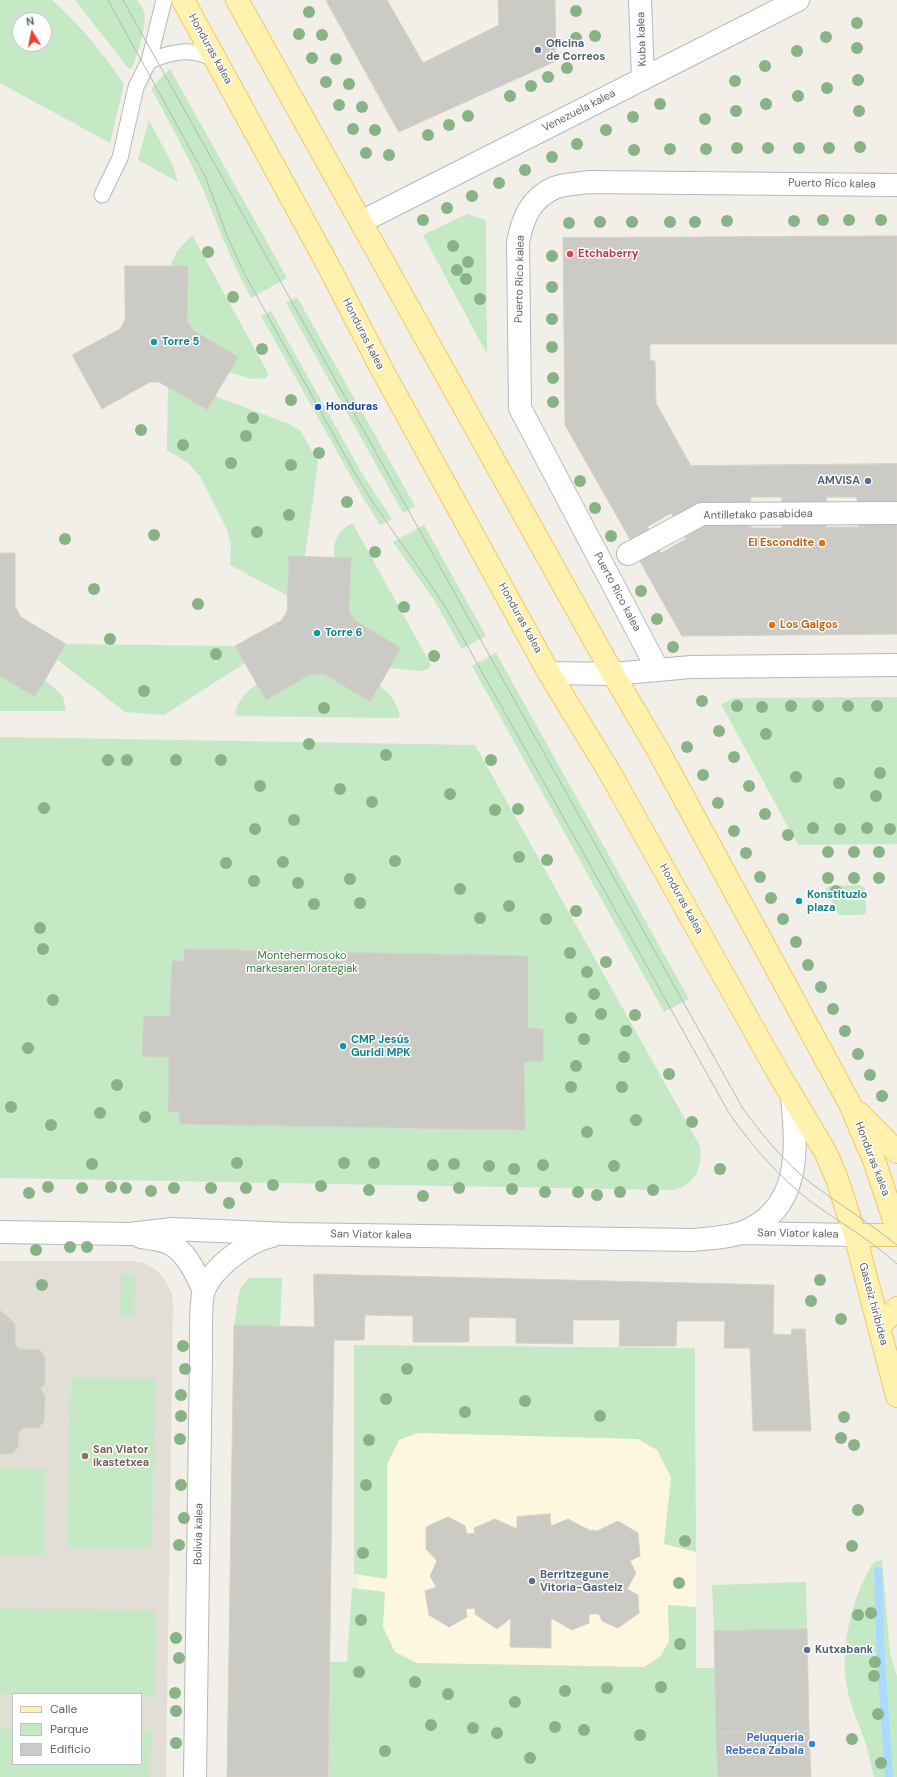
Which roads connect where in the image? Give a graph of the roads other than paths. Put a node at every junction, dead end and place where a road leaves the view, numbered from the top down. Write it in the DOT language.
graph roads {
  1 [pos="164,0"];
  2 [pos="183,0"];
  3 [pos="237,0"];
  4 [pos="640,0"];
  5 [pos="798,0"];
  6 [pos="149,60"];
  7 [pos="216,60"];
  8 [pos="643,78"];
  9 [pos="897,185"];
  10 [pos="102,195"];
  11 [pos="361,222"];
  12 [pos="897,513"];
  13 [pos="628,554"];
  14 [pos="897,665"];
  15 [pos="658,670"];
  16 [pos="550,672"];
  17 [pos="613,674"];
  18 [pos="792,1096"];
  19 [pos="850,1104"];
  20 [pos="897,1152"];
  21 [pos="897,1229"];
  22 [pos="0,1232"];
  23 [pos="741,1233"];
  24 [pos="130,1234"];
  25 [pos="281,1234"];
  26 [pos="855,1235"];
  27 [pos="897,1235"];
  28 [pos="204,1291"];
  29 [pos="897,1308"];
  30 [pos="879,1327"];
  31 [pos="897,1396"];
  32 [pos="195,1777"];
  1 -- 6 [label="lane"];
  2 -- 7 [label="main road, Honduras kalea"];
  3 -- 11 [label="main road, Honduras kalea"];
  4 -- 8 [label="street, Kuba kalea"];
  5 -- 8 [label="street, Venezuela kalea"];
  6 -- 7 [label="lane"];
  6 -- 10 [label="lane"];
  7 -- 16 [label="main road, Honduras kalea"];
  8 -- 11 [label="street, Venezuela kalea"];
  9 -- 15 [label="street, Puerto Rico kalea"];
  11 -- 17 [label="main road, Honduras kalea"];
  12 -- 13 [label="street, Antilletako pasabidea"];
  14 -- 15 [label="street"];
  15 -- 17 [label="street"];
  16 -- 17 [label="street"];
  16 -- 18 [label="main road, Honduras kalea"];
  17 -- 19 [label="main road, Honduras kalea"];
  18 -- 23 [label="street, San Viator kalea"];
  18 -- 26 [label="main road, Honduras kalea"];
  19 -- 20 [label="main road"];
  19 -- 21 [label="main road, Honduras kalea"];
  22 -- 24 [label="street, San Viator kalea"];
  23 -- 25 [label="street, San Viator kalea"];
  23 -- 26 [label="street, San Viator kalea"];
  24 -- 25 [label="street, San Viator kalea"];
  24 -- 28 [label="street, Bolivia kalea"];
  25 -- 28 [label="street"];
  26 -- 27 [label="main road"];
  26 -- 30 [label="main road, Gasteiz hiribidea"];
  28 -- 32 [label="street, Bolivia kalea"];
  29 -- 30 [label="main road"];
  30 -- 31 [label="main road, Gasteiz hiribidea"];
}
